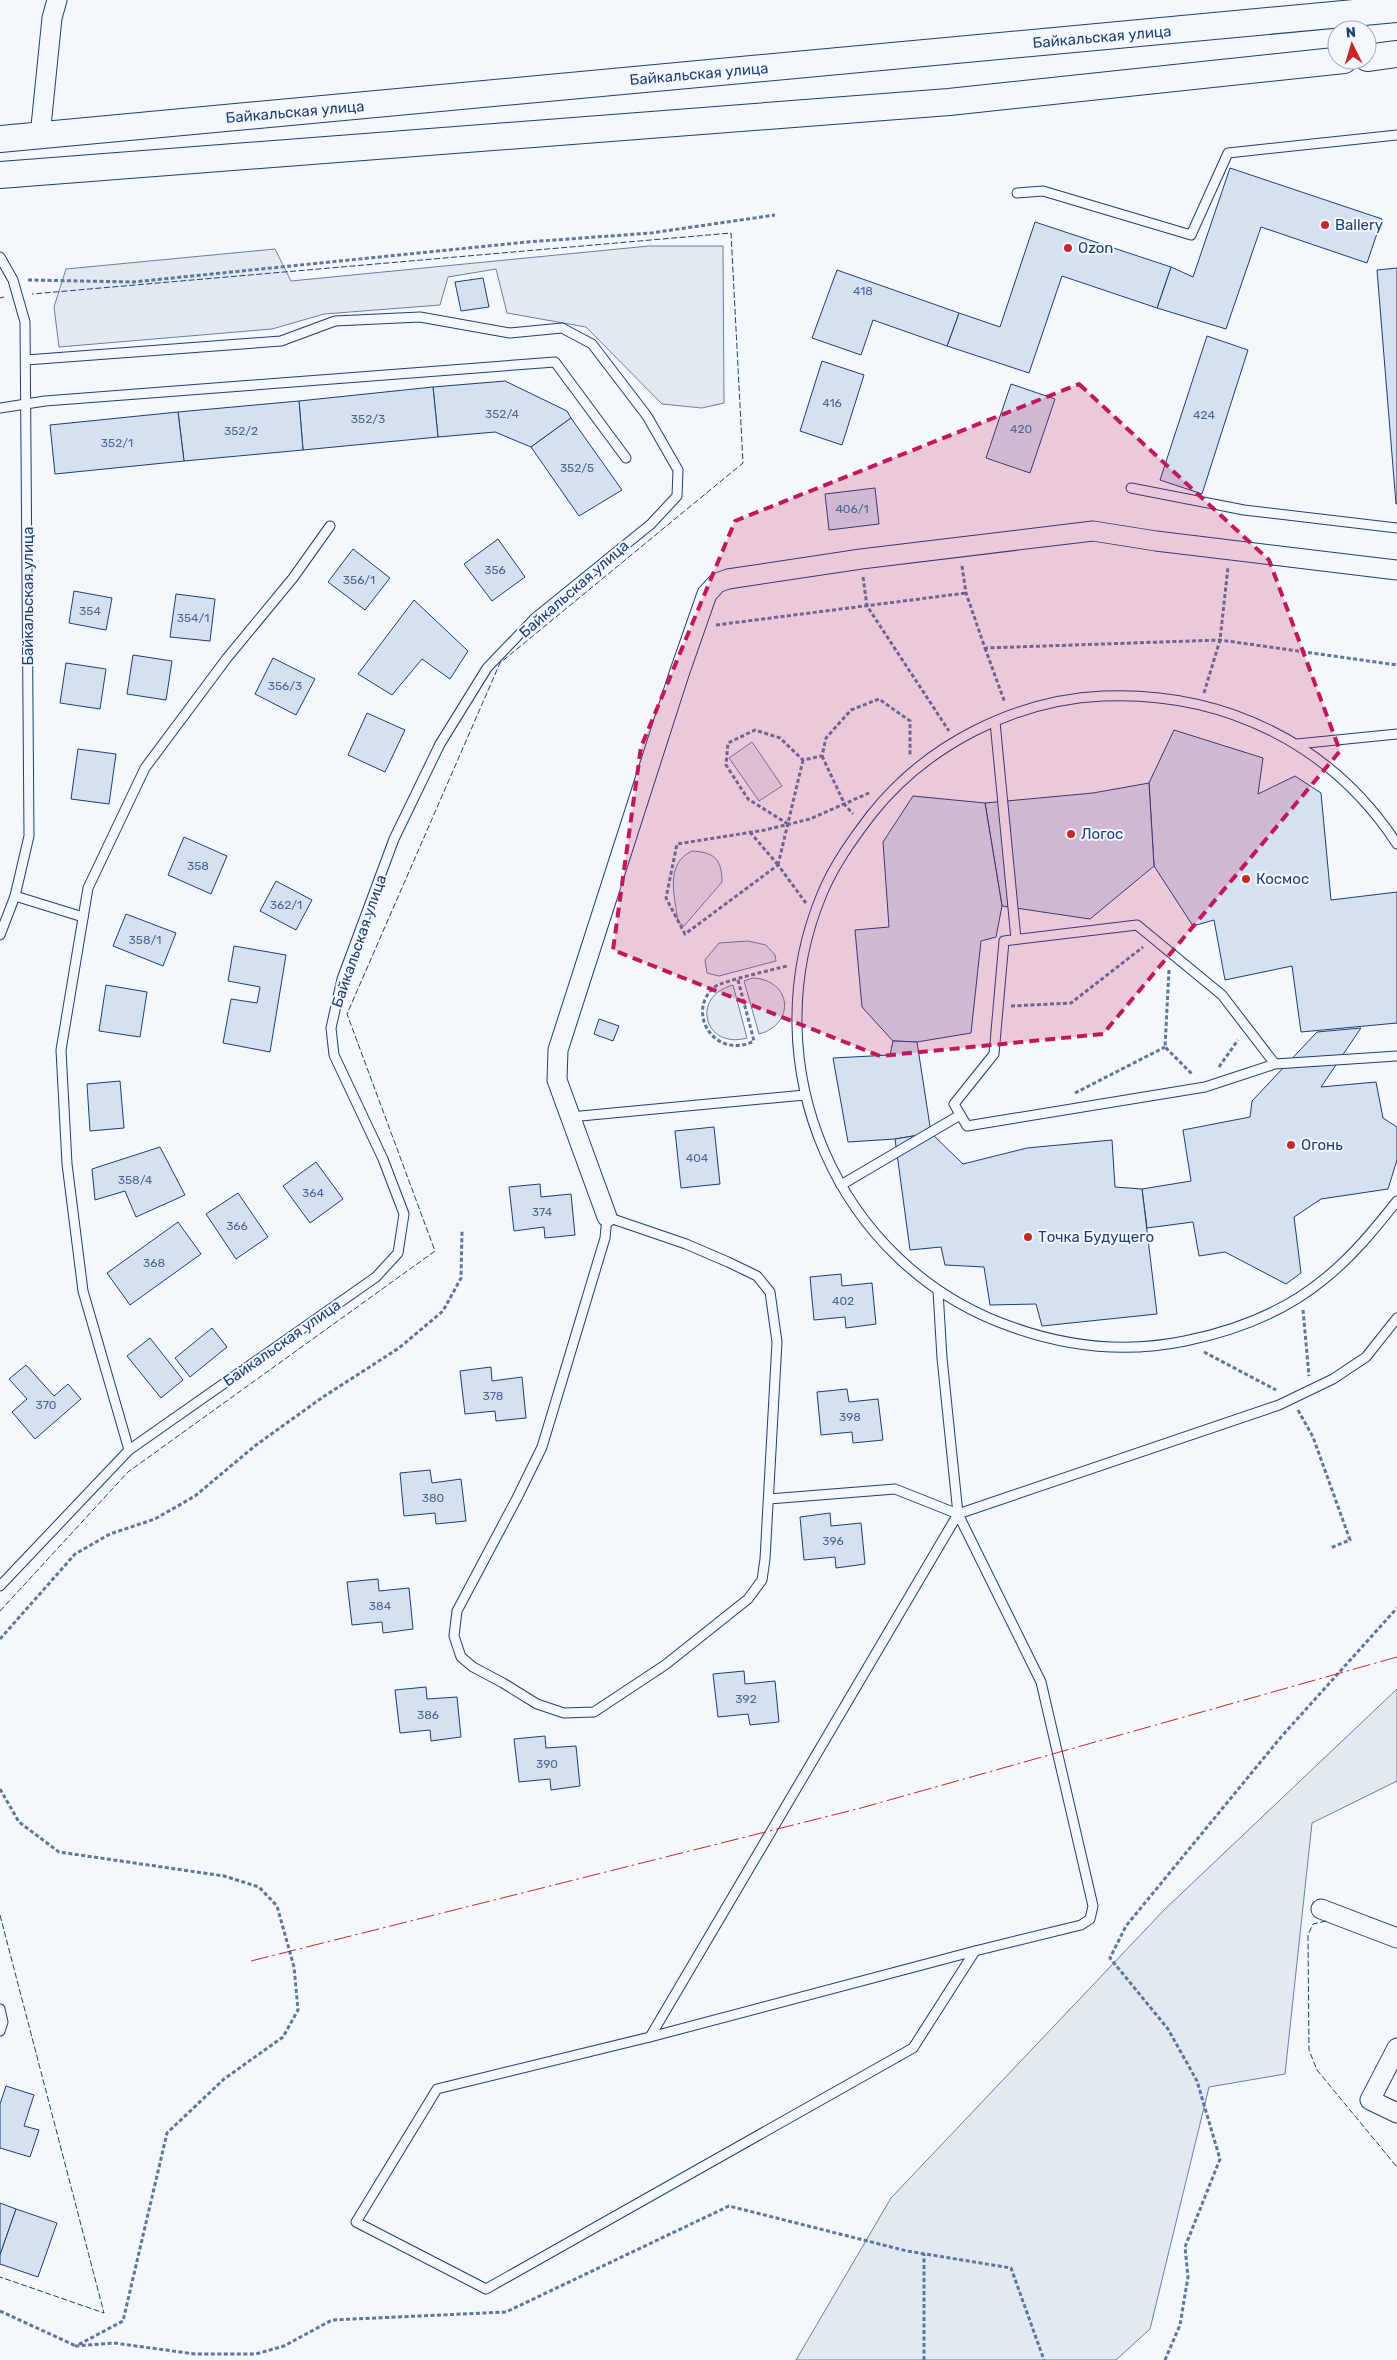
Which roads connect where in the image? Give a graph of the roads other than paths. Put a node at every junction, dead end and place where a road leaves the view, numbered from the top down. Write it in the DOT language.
graph roads {
  1 [pos="57,0"];
  2 [pos="1397,9"];
  3 [pos="1397,54"];
  4 [pos="1377,57"];
  5 [pos="1327,62"];
  6 [pos="1397,135"];
  7 [pos="40,136"];
  8 [pos="0,139"];
  9 [pos="0,175"];
  10 [pos="1017,193"];
  11 [pos="0,257"];
  12 [pos="26,360"];
  13 [pos="27,403"];
  14 [pos="0,408"];
  15 [pos="626,458"];
  16 [pos="1131,488"];
  17 [pos="330,526"];
  18 [pos="1397,528"];
  19 [pos="1397,570"];
  20 [pos="995,722"];
  21 [pos="1397,734"];
  22 [pos="1297,744"];
  23 [pos="1397,844"];
  24 [pos="15,896"];
  25 [pos="83,917"];
  26 [pos="0,935"];
  27 [pos="1016,940"];
  28 [pos="1397,1056"];
  29 [pos="1275,1064"];
  30 [pos="805,1095"];
  31 [pos="960,1115"];
  32 [pos="570,1117"];
  33 [pos="841,1185"];
  34 [pos="1397,1201"];
  35 [pos="607,1217"];
  36 [pos="938,1291"];
  37 [pos="1397,1318"];
  38 [pos="129,1450"];
  39 [pos="768,1499"];
  40 [pos="958,1514"];
  41 [pos="0,1586"];
  42 [pos="1321,1909"];
  43 [pos="1397,1938"];
  44 [pos="975,1951"];
  45 [pos="0,2009"];
  46 [pos="0,2031"];
  47 [pos="650,2037"];
  48 [pos="1397,2048"];
  49 [pos="1397,2113"];
  1 -- 7 [label="street"];
  2 -- 7 [label="main road, Байкальская улица"];
  3 -- 4 [label="main road"];
  5 -- 9 [label="main road"];
  6 -- 10 [label="lane"];
  7 -- 8 [label="main road, Байкальская улица"];
  11 -- 12 [label="lane, Байкальская улица"];
  12 -- 13 [label="lane, Байкальская улица"];
  12 -- 38 [label="lane, Байкальская улица"];
  13 -- 14 [label="lane"];
  13 -- 15 [label="lane"];
  13 -- 24 [label="lane, Байкальская улица"];
  16 -- 18 [label="lane"];
  17 -- 25 [label="lane"];
  19 -- 32 [label="street"];
  20 -- 22 [label="lane"];
  20 -- 27 [label="lane"];
  20 -- 30 [label="lane"];
  21 -- 22 [label="lane"];
  22 -- 23 [label="lane"];
  24 -- 25 [label="lane"];
  24 -- 26 [label="lane, Байкальская улица"];
  25 -- 38 [label="lane"];
  27 -- 29 [label="lane"];
  27 -- 31 [label="lane"];
  28 -- 29 [label="lane"];
  29 -- 31 [label="lane"];
  30 -- 32 [label="lane"];
  30 -- 33 [label="lane"];
  31 -- 33 [label="lane"];
  32 -- 35 [label="street"];
  33 -- 36 [label="lane"];
  34 -- 36 [label="lane"];
  35 -- 39 [label="lane"];
  35 -- 39 [label="lane"];
  36 -- 40 [label="lane"];
  37 -- 40 [label="lane"];
  38 -- 41 [label="lane, Байкальская улица"];
  39 -- 40 [label="lane"];
  40 -- 44 [label="lane"];
  40 -- 47 [label="lane"];
  42 -- 43 [label="street"];
  44 -- 47 [label="lane"];
  44 -- 47 [label="lane"];
  45 -- 46 [label="lane"];
  48 -- 49 [label="street"];
}
